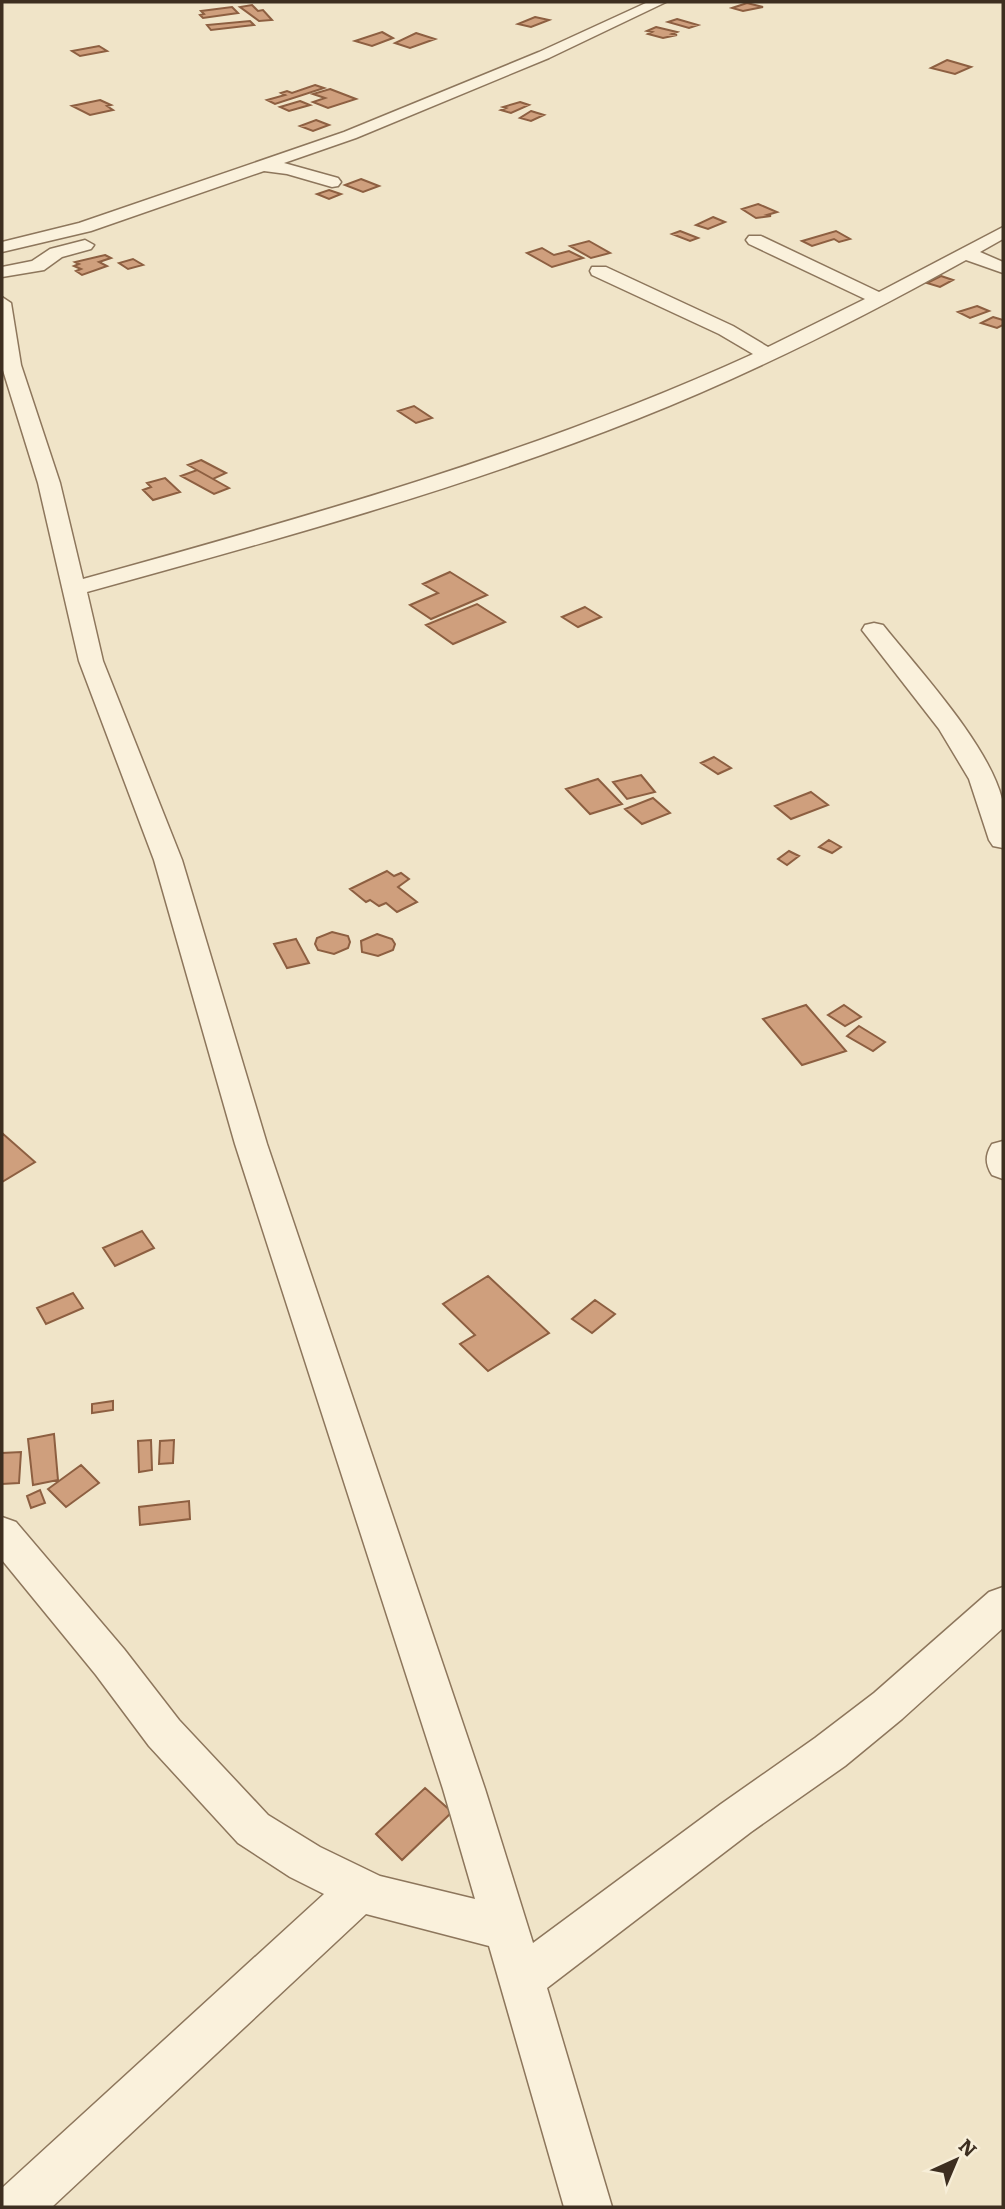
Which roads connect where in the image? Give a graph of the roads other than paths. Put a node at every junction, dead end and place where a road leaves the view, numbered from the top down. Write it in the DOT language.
graph roads {
  1 [pos="659,2"];
  2 [pos="262,165"];
  3 [pos="332,183"];
  4 [pos="1003,232"];
  5 [pos="755,240"];
  6 [pos="102,243"];
  7 [pos="2,247"];
  8 [pos="965,253"];
  9 [pos="1003,268"];
  10 [pos="599,271"];
  11 [pos="2,272"];
  12 [pos="877,298"];
  13 [pos="2,303"];
  14 [pos="766,354"];
  15 [pos="73,589"];
  16 [pos="874,630"];
  17 [pos="1003,840"];
  18 [pos="1003,1152"];
  19 [pos="1003,1167"];
  20 [pos="2,1533"];
  21 [pos="1003,1604"];
  22 [pos="360,1889"];
  23 [pos="506,1928"];
  24 [pos="522,1979"];
  25 [pos="18,2207"];
  26 [pos="588,2207"];
  1 -- 2 [label="street"];
  2 -- 3 [label="street"];
  2 -- 7 [label="street"];
  4 -- 8 [label="street"];
  5 -- 12 [label="street"];
  6 -- 11 [label="street"];
  8 -- 9 [label="street"];
  8 -- 12 [label="street"];
  10 -- 14 [label="street"];
  12 -- 14 [label="street"];
  13 -- 15 [label="street"];
  14 -- 15 [label="street"];
  15 -- 23 [label="street"];
  16 -- 17 [label="street"];
  18 -- 19 [label="street"];
  20 -- 22 [label="street"];
  21 -- 24 [label="street"];
  22 -- 23 [label="street"];
  22 -- 25 [label="street"];
  23 -- 24 [label="street"];
  24 -- 26 [label="street"];
}
